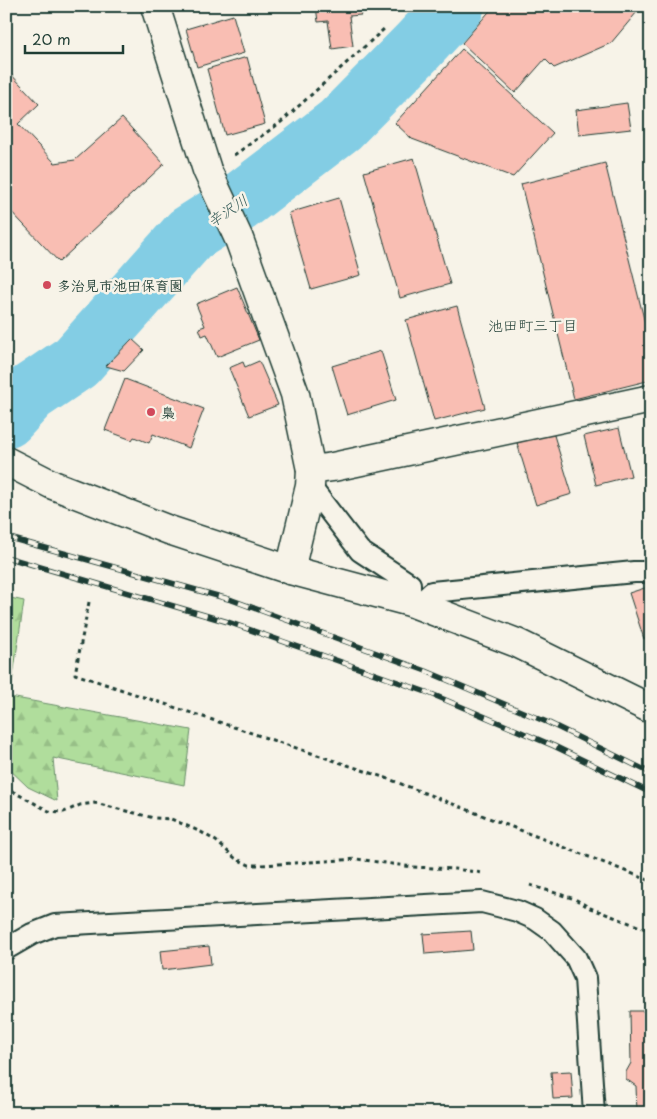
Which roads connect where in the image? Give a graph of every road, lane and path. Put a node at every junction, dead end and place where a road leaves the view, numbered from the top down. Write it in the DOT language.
graph roads {
  1 [pos="154,6"];
  2 [pos="384,29"];
  3 [pos="209,177"];
  4 [pos="651,399"];
  5 [pos="6,460"];
  6 [pos="310,478"];
  7 [pos="290,570"];
  8 [pos="651,572"];
  9 [pos="89,602"];
  10 [pos="414,604"];
  11 [pos="651,709"];
  12 [pos="6,786"];
  13 [pos="485,874"];
  14 [pos="651,881"];
  15 [pos="523,883"];
  16 [pos="651,931"];
  17 [pos="6,949"];
  18 [pos="594,1113"];
  1 -- 3 [label="street"];
  2 -- 3 [label="path"];
  3 -- 6 [label="street"];
  4 -- 6 [label="street"];
  5 -- 7 [label="street"];
  6 -- 7 [label="street"];
  6 -- 10 [label="lane"];
  7 -- 10 [label="street"];
  8 -- 10 [label="lane"];
  9 -- 14 [label="path"];
  10 -- 11 [label="street"];
  12 -- 13 [label="path"];
  15 -- 16 [label="path"];
  17 -- 18 [label="lane"];
}
